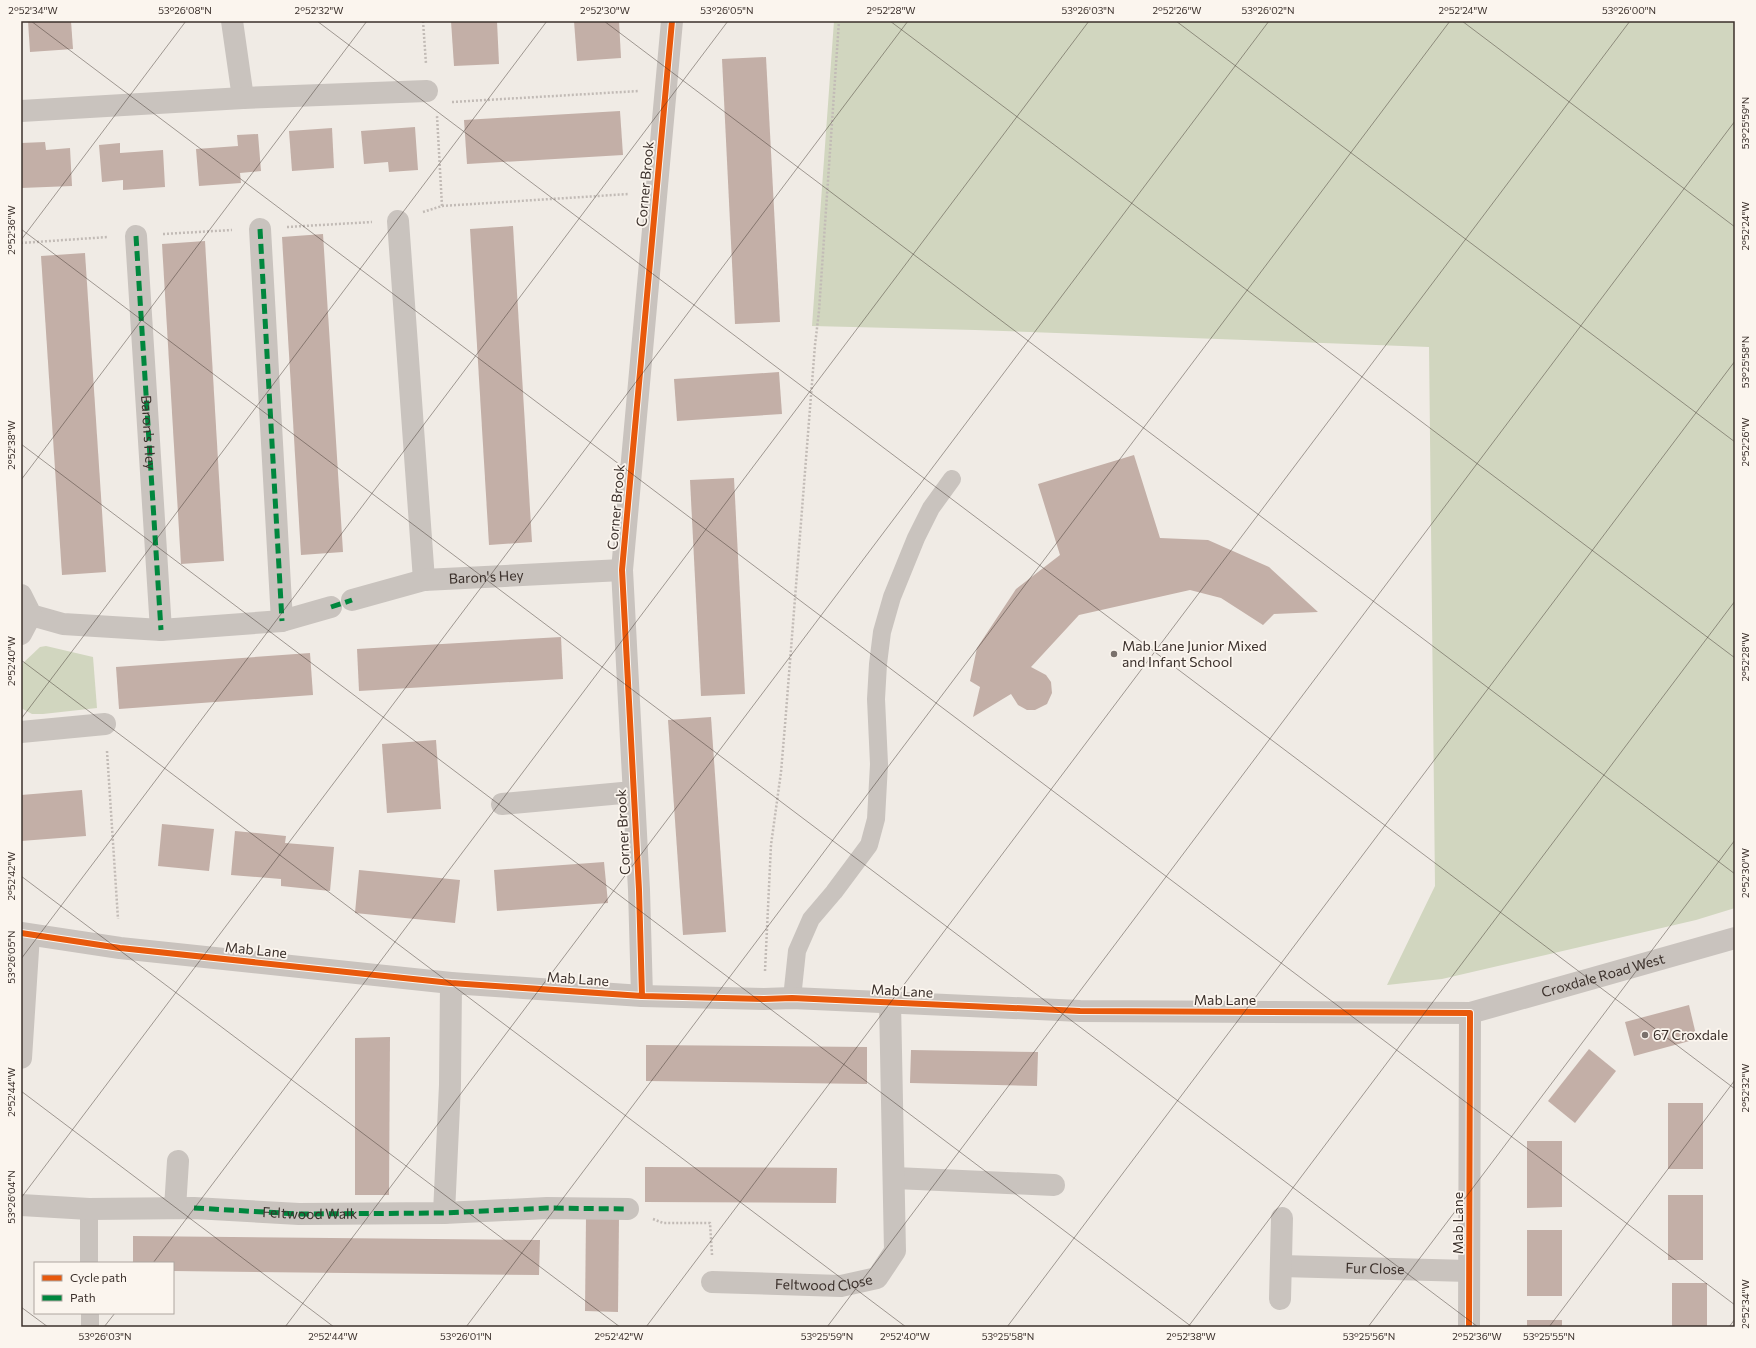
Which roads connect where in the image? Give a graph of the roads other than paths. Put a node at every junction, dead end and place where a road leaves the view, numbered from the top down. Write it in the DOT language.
graph roads {
  1 [pos="232,21"];
  2 [pos="672,21"];
  3 [pos="432,97"];
  4 [pos="243,98"];
  5 [pos="21,111"];
  6 [pos="398,221"];
  7 [pos="260,229"];
  8 [pos="136,236"];
  9 [pos="952,479"];
  10 [pos="622,570"];
  11 [pos="424,580"];
  12 [pos="21,595"];
  13 [pos="352,600"];
  14 [pos="331,607"];
  15 [pos="31,615"];
  16 [pos="282,621"];
  17 [pos="161,630"];
  18 [pos="21,634"];
  19 [pos="105,724"];
  20 [pos="21,732"];
  21 [pos="633,792"];
  22 [pos="502,804"];
  23 [pos="25,934"];
  24 [pos="1735,938"];
  25 [pos="451,982"];
  26 [pos="642,996"];
  27 [pos="792,998"];
  28 [pos="890,1002"];
  29 [pos="1470,1013"];
  30 [pos="21,1058"];
  31 [pos="178,1161"];
  32 [pos="895,1178"];
  33 [pos="1054,1186"];
  34 [pos="21,1204"];
  35 [pos="184,1208"];
  36 [pos="89,1209"];
  37 [pos="628,1209"];
  38 [pos="444,1213"];
  39 [pos="1282,1218"];
  40 [pos="89,1262"];
  41 [pos="1281,1266"];
  42 [pos="1469,1271"];
  43 [pos="712,1282"];
  44 [pos="1280,1299"];
  45 [pos="90,1314"];
  46 [pos="90,1327"];
  47 [pos="1469,1327"];
  1 -- 4 [label="street"];
  2 -- 10 [label="street, Corner Brook"];
  3 -- 4 [label="street"];
  4 -- 5 [label="street"];
  6 -- 11 [label="street"];
  7 -- 16 [label="street"];
  8 -- 17 [label="street, Baron's Hey"];
  9 -- 27 [label="lane"];
  10 -- 11 [label="street, Baron's Hey"];
  10 -- 21 [label="street, Corner Brook"];
  11 -- 13 [label="street, Baron's Hey"];
  12 -- 15 [label="street"];
  14 -- 16 [label="street"];
  15 -- 17 [label="street"];
  15 -- 18 [label="street"];
  16 -- 17 [label="street"];
  19 -- 20 [label="street"];
  21 -- 22 [label="street, Corner Brook"];
  21 -- 26 [label="street, Corner Brook"];
  23 -- 25 [label="street, Mab Lane"];
  23 -- 30 [label="street"];
  24 -- 29 [label="street, Croxdale Road West"];
  25 -- 26 [label="street, Mab Lane"];
  25 -- 38 [label="street"];
  26 -- 27 [label="street, Mab Lane"];
  27 -- 28 [label="street, Mab Lane"];
  28 -- 29 [label="street, Mab Lane"];
  28 -- 32 [label="street, Feltwood Close"];
  29 -- 42 [label="street, Mab Lane"];
  31 -- 35 [label="street"];
  32 -- 33 [label="street"];
  32 -- 43 [label="street, Feltwood Close"];
  34 -- 36 [label="street, Feltwood Walk"];
  35 -- 36 [label="street, Feltwood Walk"];
  35 -- 38 [label="street, Feltwood Walk"];
  36 -- 40 [label="lane"];
  37 -- 38 [label="street, Feltwood Walk"];
  39 -- 41 [label="street"];
  41 -- 42 [label="street, Fur Close"];
  41 -- 44 [label="street"];
  42 -- 47 [label="street, Mab Lane"];
  45 -- 46 [label="lane"];
}
